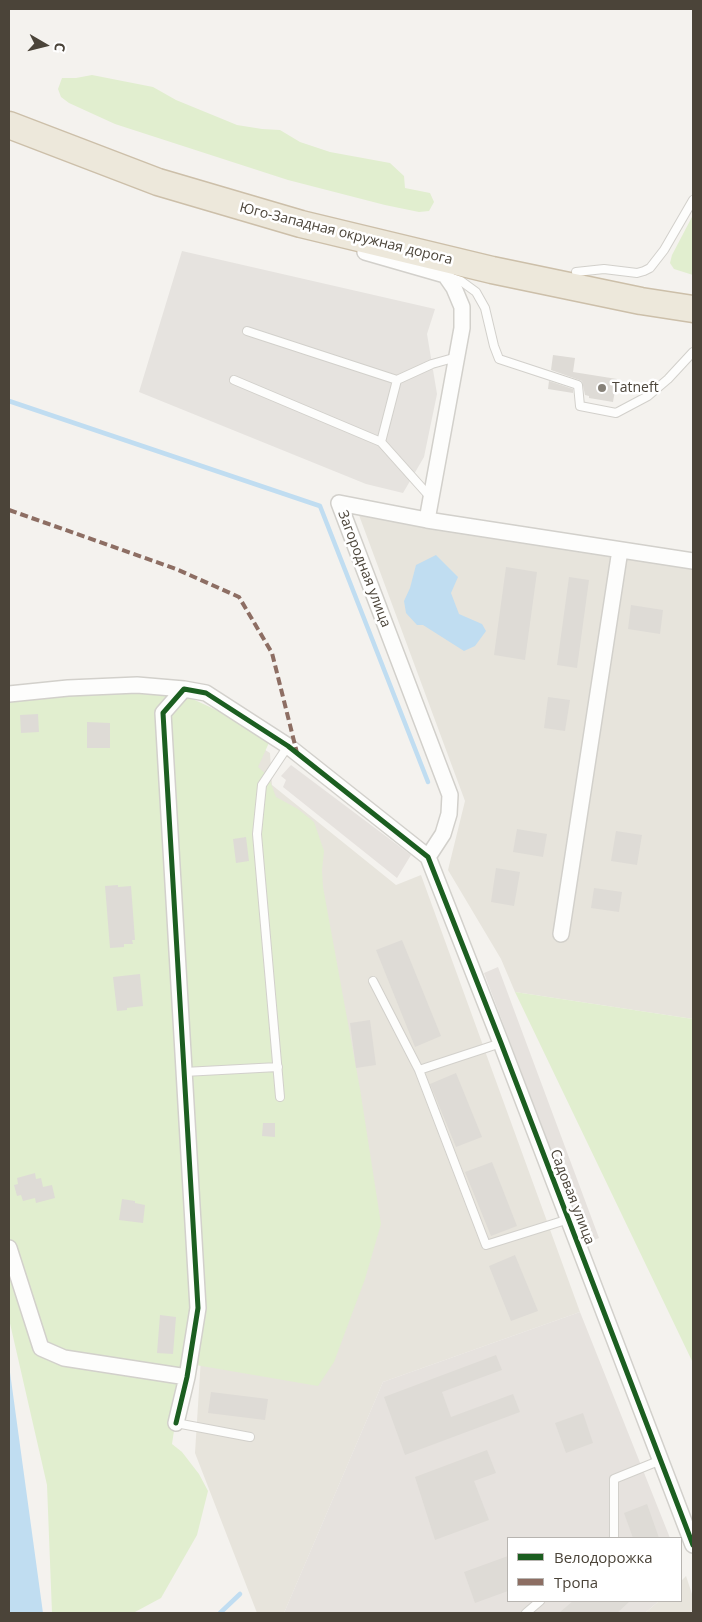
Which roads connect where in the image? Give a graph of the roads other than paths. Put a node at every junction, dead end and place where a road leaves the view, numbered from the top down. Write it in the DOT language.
graph roads {
  1 [pos="9,124"];
  2 [pos="100,159"];
  3 [pos="693,200"];
  4 [pos="576,272"];
  5 [pos="445,275"];
  6 [pos="693,293"];
  7 [pos="693,309"];
  8 [pos="247,331"];
  9 [pos="693,352"];
  10 [pos="457,357"];
  11 [pos="234,380"];
  12 [pos="397,380"];
  13 [pos="381,442"];
  14 [pos="431,498"];
  15 [pos="427,520"];
  16 [pos="620,550"];
  17 [pos="693,562"];
  18 [pos="184,689"];
  19 [pos="9,694"];
  20 [pos="288,746"];
  21 [pos="428,857"];
  22 [pos="561,934"];
  23 [pos="373,981"];
  24 [pos="501,1043"];
  25 [pos="278,1067"];
  26 [pos="419,1070"];
  27 [pos="184,1072"];
  28 [pos="280,1097"];
  29 [pos="569,1219"];
  30 [pos="9,1248"];
  31 [pos="187,1377"];
  32 [pos="176,1423"];
  33 [pos="250,1437"];
  34 [pos="661,1460"];
  35 [pos="614,1537"];
  36 [pos="693,1545"];
  37 [pos="539,1602"];
  38 [pos="526,1613"];
  1 -- 2 [label="highway, Юго-Западная окружная дорога"];
  1 -- 4 [label="highway, Юго-Западная окружная дорога"];
  2 -- 5 [label="street"];
  2 -- 7 [label="highway, Юго-Западная окружная дорога"];
  3 -- 4 [label="lane"];
  4 -- 6 [label="highway, Юго-Западная окружная дорога"];
  5 -- 9 [label="lane"];
  5 -- 10 [label="street"];
  8 -- 12 [label="lane"];
  10 -- 12 [label="lane"];
  10 -- 14 [label="street"];
  11 -- 13 [label="lane"];
  12 -- 13 [label="lane"];
  13 -- 14 [label="lane"];
  14 -- 15 [label="street"];
  15 -- 16 [label="street, Загородная улица"];
  15 -- 21 [label="street, Загородная улица"];
  16 -- 17 [label="street, Загородная улица"];
  16 -- 22 [label="street"];
  18 -- 19 [label="street"];
  18 -- 20 [label="street"];
  18 -- 27 [label="street"];
  20 -- 21 [label="street"];
  20 -- 25 [label="lane"];
  21 -- 24 [label="street, Садовая улица"];
  23 -- 26 [label="lane"];
  24 -- 26 [label="lane"];
  24 -- 29 [label="street, Садовая улица"];
  25 -- 27 [label="lane"];
  25 -- 28 [label="lane"];
  26 -- 29 [label="lane"];
  27 -- 31 [label="street"];
  29 -- 34 [label="street, Садовая улица"];
  30 -- 31 [label="street"];
  31 -- 32 [label="street"];
  32 -- 33 [label="lane"];
  34 -- 35 [label="lane"];
  34 -- 36 [label="street, Садовая улица"];
  37 -- 38 [label="lane"];
}
